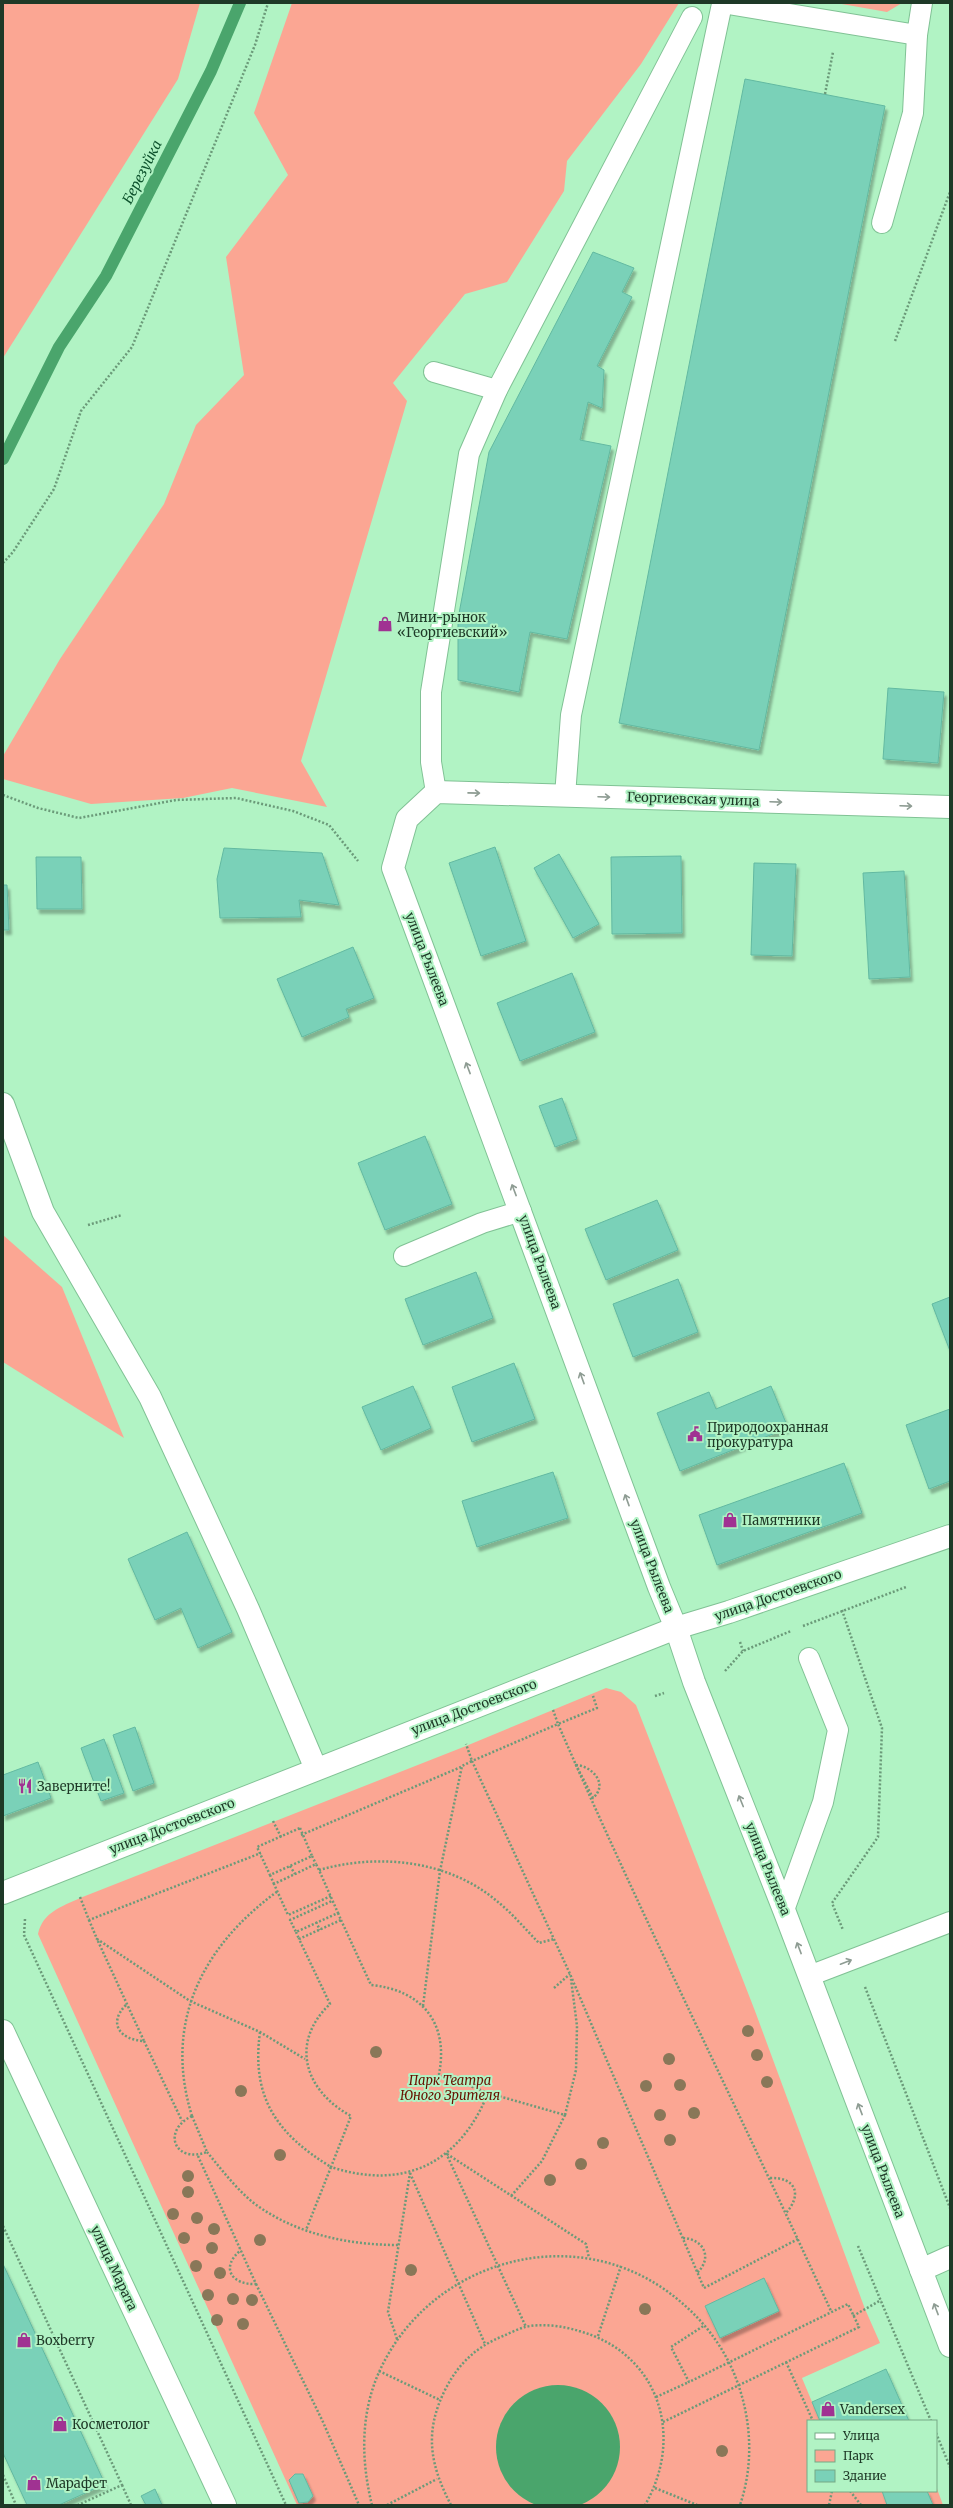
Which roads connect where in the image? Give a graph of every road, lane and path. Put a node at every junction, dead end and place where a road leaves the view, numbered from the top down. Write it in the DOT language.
graph roads {
  1 [pos="268,3"];
  2 [pos="722,3"];
  3 [pos="922,3"];
  4 [pos="692,17"];
  5 [pos="839,22"];
  6 [pos="917,35"];
  7 [pos="825,94"];
  8 [pos="950,192"];
  9 [pos="882,223"];
  10 [pos="895,341"];
  11 [pos="434,372"];
  12 [pos="498,390"];
  13 [pos="3,563"];
  14 [pos="436,792"];
  15 [pos="3,795"];
  16 [pos="565,796"];
  17 [pos="950,807"];
  18 [pos="358,861"];
  19 [pos="3,1104"];
  20 [pos="521,1211"];
  21 [pos="122,1215"];
  22 [pos="87,1225"];
  23 [pos="404,1256"];
  24 [pos="950,1536"];
  25 [pos="908,1587"];
  26 [pos="842,1610"];
  27 [pos="800,1627"];
  28 [pos="676,1628"];
  29 [pos="793,1630"];
  30 [pos="809,1658"];
  31 [pos="694,1682"];
  32 [pos="592,1693"];
  33 [pos="654,1696"];
  34 [pos="551,1705"];
  35 [pos="558,1724"];
  36 [pos="464,1740"];
  37 [pos="472,1761"];
  38 [pos="576,1765"];
  39 [pos="462,1766"];
  40 [pos="316,1770"];
  41 [pos="301,1834"];
  42 [pos="261,1853"];
  43 [pos="312,1856"];
  44 [pos="316,1864"];
  45 [pos="290,1866"];
  46 [pos="319,1870"];
  47 [pos="440,1871"];
  48 [pos="295,1874"];
  49 [pos="270,1875"];
  50 [pos="274,1884"];
  51 [pos="77,1891"];
  52 [pos="278,1891"];
  53 [pos="3,1893"];
  54 [pos="331,1896"];
  55 [pos="332,1901"];
  56 [pos="309,1906"];
  57 [pos="784,1910"];
  58 [pos="312,1911"];
  59 [pos="25,1913"];
  60 [pos="338,1913"];
  61 [pos="288,1915"];
  62 [pos="90,1920"];
  63 [pos="290,1920"];
  64 [pos="341,1920"];
  65 [pos="316,1922"];
  66 [pos="950,1922"];
  67 [pos="320,1930"];
  68 [pos="296,1932"];
  69 [pos="97,1939"];
  70 [pos="554,1939"];
  71 [pos="299,1940"];
  72 [pos="854,1959"];
  73 [pos="570,1974"];
  74 [pos="809,1976"];
  75 [pos="554,1988"];
  76 [pos="190,2000"];
  77 [pos="126,2005"];
  78 [pos="423,2007"];
  79 [pos="260,2032"];
  80 [pos="144,2041"];
  81 [pos="6,2044"];
  82 [pos="305,2059"];
  83 [pos="488,2093"];
  84 [pos="565,2115"];
  85 [pos="192,2116"];
  86 [pos="182,2121"];
  87 [pos="207,2152"];
  88 [pos="446,2153"];
  89 [pos="198,2156"];
  90 [pos="331,2167"];
  91 [pos="410,2173"];
  92 [pos="770,2178"];
  93 [pos="511,2196"];
  94 [pos="950,2208"];
  95 [pos="785,2214"];
  96 [pos="3,2226"];
  97 [pos="306,2230"];
  98 [pos="682,2238"];
  99 [pos="798,2239"];
  100 [pos="398,2245"];
  101 [pos="858,2246"];
  102 [pos="240,2250"];
  103 [pos="950,2257"];
  104 [pos="589,2258"];
  105 [pos="498,2265"];
  106 [pos="621,2266"];
  107 [pos="921,2270"];
  108 [pos="697,2274"];
  109 [pos="458,2282"];
  110 [pos="256,2284"];
  111 [pos="881,2300"];
  112 [pos="831,2311"];
  113 [pos="853,2316"];
  114 [pos="705,2325"];
  115 [pos="526,2327"];
  116 [pos="598,2336"];
  117 [pos="398,2339"];
  118 [pos="485,2344"];
  119 [pos="950,2346"];
  120 [pos="729,2362"];
  121 [pos="786,2362"];
  122 [pos="379,2371"];
  123 [pos="688,2382"];
  124 [pos="739,2385"];
  125 [pos="656,2397"];
  126 [pos="440,2400"];
  127 [pos="813,2420"];
  128 [pos="931,2420"];
  129 [pos="663,2422"];
  130 [pos="937,2435"];
  131 [pos="950,2467"];
  132 [pos="3,2475"];
  133 [pos="437,2479"];
  134 [pos="122,2485"];
  135 [pos="655,2488"];
  136 [pos="832,2492"];
  137 [pos="851,2492"];
  138 [pos="16,2505"];
  139 [pos="78,2505"];
  140 [pos="130,2505"];
  141 [pos="225,2505"];
  142 [pos="286,2505"];
  143 [pos="359,2505"];
  144 [pos="372,2505"];
  145 [pos="387,2505"];
  146 [pos="451,2505"];
  147 [pos="645,2505"];
  148 [pos="697,2505"];
  149 [pos="740,2505"];
  150 [pos="829,2505"];
  151 [pos="861,2505"];
  1 -- 13 [label="path"];
  2 -- 5 [label="lane"];
  2 -- 16 [label="lane"];
  3 -- 6 [label="lane"];
  4 -- 12 [label="lane"];
  5 -- 6 [label="lane"];
  5 -- 7 [label="path"];
  6 -- 9 [label="lane"];
  8 -- 10 [label="path"];
  11 -- 12 [label="lane"];
  12 -- 14 [label="lane"];
  14 -- 16 [label="street, Георгиевская улица, one-way"];
  20 -- 14 [label="street, улица Рылеева, one-way"];
  15 -- 18 [label="path"];
  16 -- 17 [label="street, Георгиевская улица, one-way"];
  19 -- 40 [label="street"];
  20 -- 23 [label="lane"];
  28 -- 20 [label="street, улица Рылеева, one-way"];
  21 -- 22 [label="path"];
  24 -- 28 [label="street, улица Достоевского"];
  25 -- 26 [label="path"];
  26 -- 27 [label="path"];
  26 -- 72 [label="path"];
  28 -- 31 [label="street, улица Рылеева"];
  28 -- 40 [label="street, улица Достоевского"];
  29 -- 31 [label="path"];
  30 -- 57 [label="lane"];
  31 -- 33 [label="path"];
  57 -- 31 [label="street, улица Рылеева, one-way"];
  32 -- 35 [label="path"];
  34 -- 35 [label="path"];
  35 -- 37 [label="path"];
  35 -- 38 [label="path"];
  36 -- 37 [label="path"];
  37 -- 39 [label="path"];
  37 -- 70 [label="path"];
  38 -- 38 [label="path"];
  38 -- 92 [label="path"];
  39 -- 41 [label="path"];
  39 -- 47 [label="path"];
  40 -- 53 [label="street, улица Достоевского"];
  41 -- 42 [label="path"];
  41 -- 43 [label="path"];
  42 -- 49 [label="path"];
  42 -- 62 [label="path"];
  43 -- 44 [label="path"];
  43 -- 45 [label="path"];
  44 -- 46 [label="path"];
  44 -- 48 [label="path"];
  45 -- 48 [label="path"];
  45 -- 49 [label="path"];
  46 -- 47 [label="path"];
  46 -- 54 [label="path"];
  47 -- 70 [label="path"];
  47 -- 78 [label="path"];
  48 -- 50 [label="path"];
  49 -- 50 [label="path"];
  50 -- 52 [label="path"];
  51 -- 62 [label="path"];
  52 -- 61 [label="path"];
  52 -- 76 [label="path"];
  54 -- 55 [label="path"];
  54 -- 56 [label="path"];
  55 -- 58 [label="path"];
  55 -- 60 [label="path"];
  56 -- 58 [label="path"];
  56 -- 61 [label="path"];
  74 -- 57 [label="street, улица Рылеева, one-way"];
  58 -- 63 [label="path"];
  59 -- 142 [label="path"];
  60 -- 64 [label="path"];
  60 -- 65 [label="path"];
  61 -- 63 [label="path"];
  62 -- 69 [label="path"];
  63 -- 68 [label="path"];
  64 -- 67 [label="path"];
  64 -- 78 [label="path"];
  65 -- 67 [label="path"];
  65 -- 68 [label="path"];
  66 -- 72 [label="lane"];
  67 -- 71 [label="path"];
  68 -- 71 [label="path"];
  69 -- 76 [label="path"];
  69 -- 77 [label="path"];
  70 -- 73 [label="path"];
  71 -- 82 [label="path"];
  74 -- 72 [label="lane, one-way"];
  72 -- 94 [label="path"];
  73 -- 75 [label="path"];
  73 -- 84 [label="path"];
  73 -- 98 [label="path"];
  107 -- 74 [label="street, улица Рылеева, one-way"];
  76 -- 79 [label="path"];
  76 -- 85 [label="path"];
  77 -- 80 [label="path"];
  77 -- 80 [label="path"];
  78 -- 83 [label="path"];
  79 -- 82 [label="path"];
  79 -- 90 [label="path"];
  80 -- 86 [label="path"];
  81 -- 141 [label="street, улица Марата"];
  82 -- 90 [label="path"];
  83 -- 84 [label="path"];
  83 -- 88 [label="path"];
  84 -- 93 [label="path"];
  85 -- 86 [label="path"];
  85 -- 87 [label="path"];
  86 -- 89 [label="path"];
  87 -- 89 [label="path"];
  87 -- 97 [label="path"];
  88 -- 91 [label="path"];
  88 -- 93 [label="path"];
  88 -- 105 [label="path"];
  89 -- 102 [label="path"];
  90 -- 91 [label="path"];
  90 -- 97 [label="path"];
  91 -- 100 [label="path"];
  91 -- 109 [label="path"];
  92 -- 95 [label="path"];
  92 -- 95 [label="path"];
  93 -- 104 [label="path"];
  95 -- 99 [label="path"];
  96 -- 134 [label="path"];
  97 -- 100 [label="path"];
  98 -- 108 [label="path"];
  98 -- 108 [label="path"];
  99 -- 108 [label="path"];
  99 -- 112 [label="path"];
  100 -- 117 [label="path"];
  101 -- 111 [label="path"];
  102 -- 110 [label="path"];
  102 -- 110 [label="path"];
  103 -- 107 [label="street"];
  104 -- 105 [label="path"];
  104 -- 106 [label="path"];
  105 -- 109 [label="path"];
  105 -- 115 [label="path"];
  106 -- 114 [label="path"];
  106 -- 116 [label="path"];
  119 -- 107 [label="street, улица Рылеева, one-way"];
  109 -- 117 [label="path"];
  109 -- 118 [label="path"];
  110 -- 143 [label="path"];
  111 -- 113 [label="path"];
  111 -- 128 [label="path"];
  112 -- 113 [label="path"];
  112 -- 120 [label="path"];
  113 -- 121 [label="path"];
  114 -- 120 [label="path"];
  114 -- 123 [label="path"];
  115 -- 116 [label="path"];
  115 -- 118 [label="path"];
  116 -- 125 [label="path"];
  117 -- 122 [label="path"];
  118 -- 126 [label="path"];
  120 -- 123 [label="path"];
  120 -- 124 [label="path"];
  121 -- 124 [label="path"];
  121 -- 127 [label="path"];
  122 -- 126 [label="path"];
  122 -- 144 [label="path"];
  123 -- 125 [label="path"];
  124 -- 129 [label="path"];
  124 -- 149 [label="path"];
  125 -- 129 [label="path"];
  126 -- 133 [label="path"];
  129 -- 135 [label="path"];
  130 -- 131 [label="path"];
  132 -- 138 [label="path"];
  133 -- 145 [label="path"];
  133 -- 146 [label="path"];
  134 -- 139 [label="path"];
  134 -- 140 [label="path"];
  135 -- 147 [label="path"];
  135 -- 148 [label="path"];
  136 -- 150 [label="path"];
  137 -- 151 [label="path"];
}
